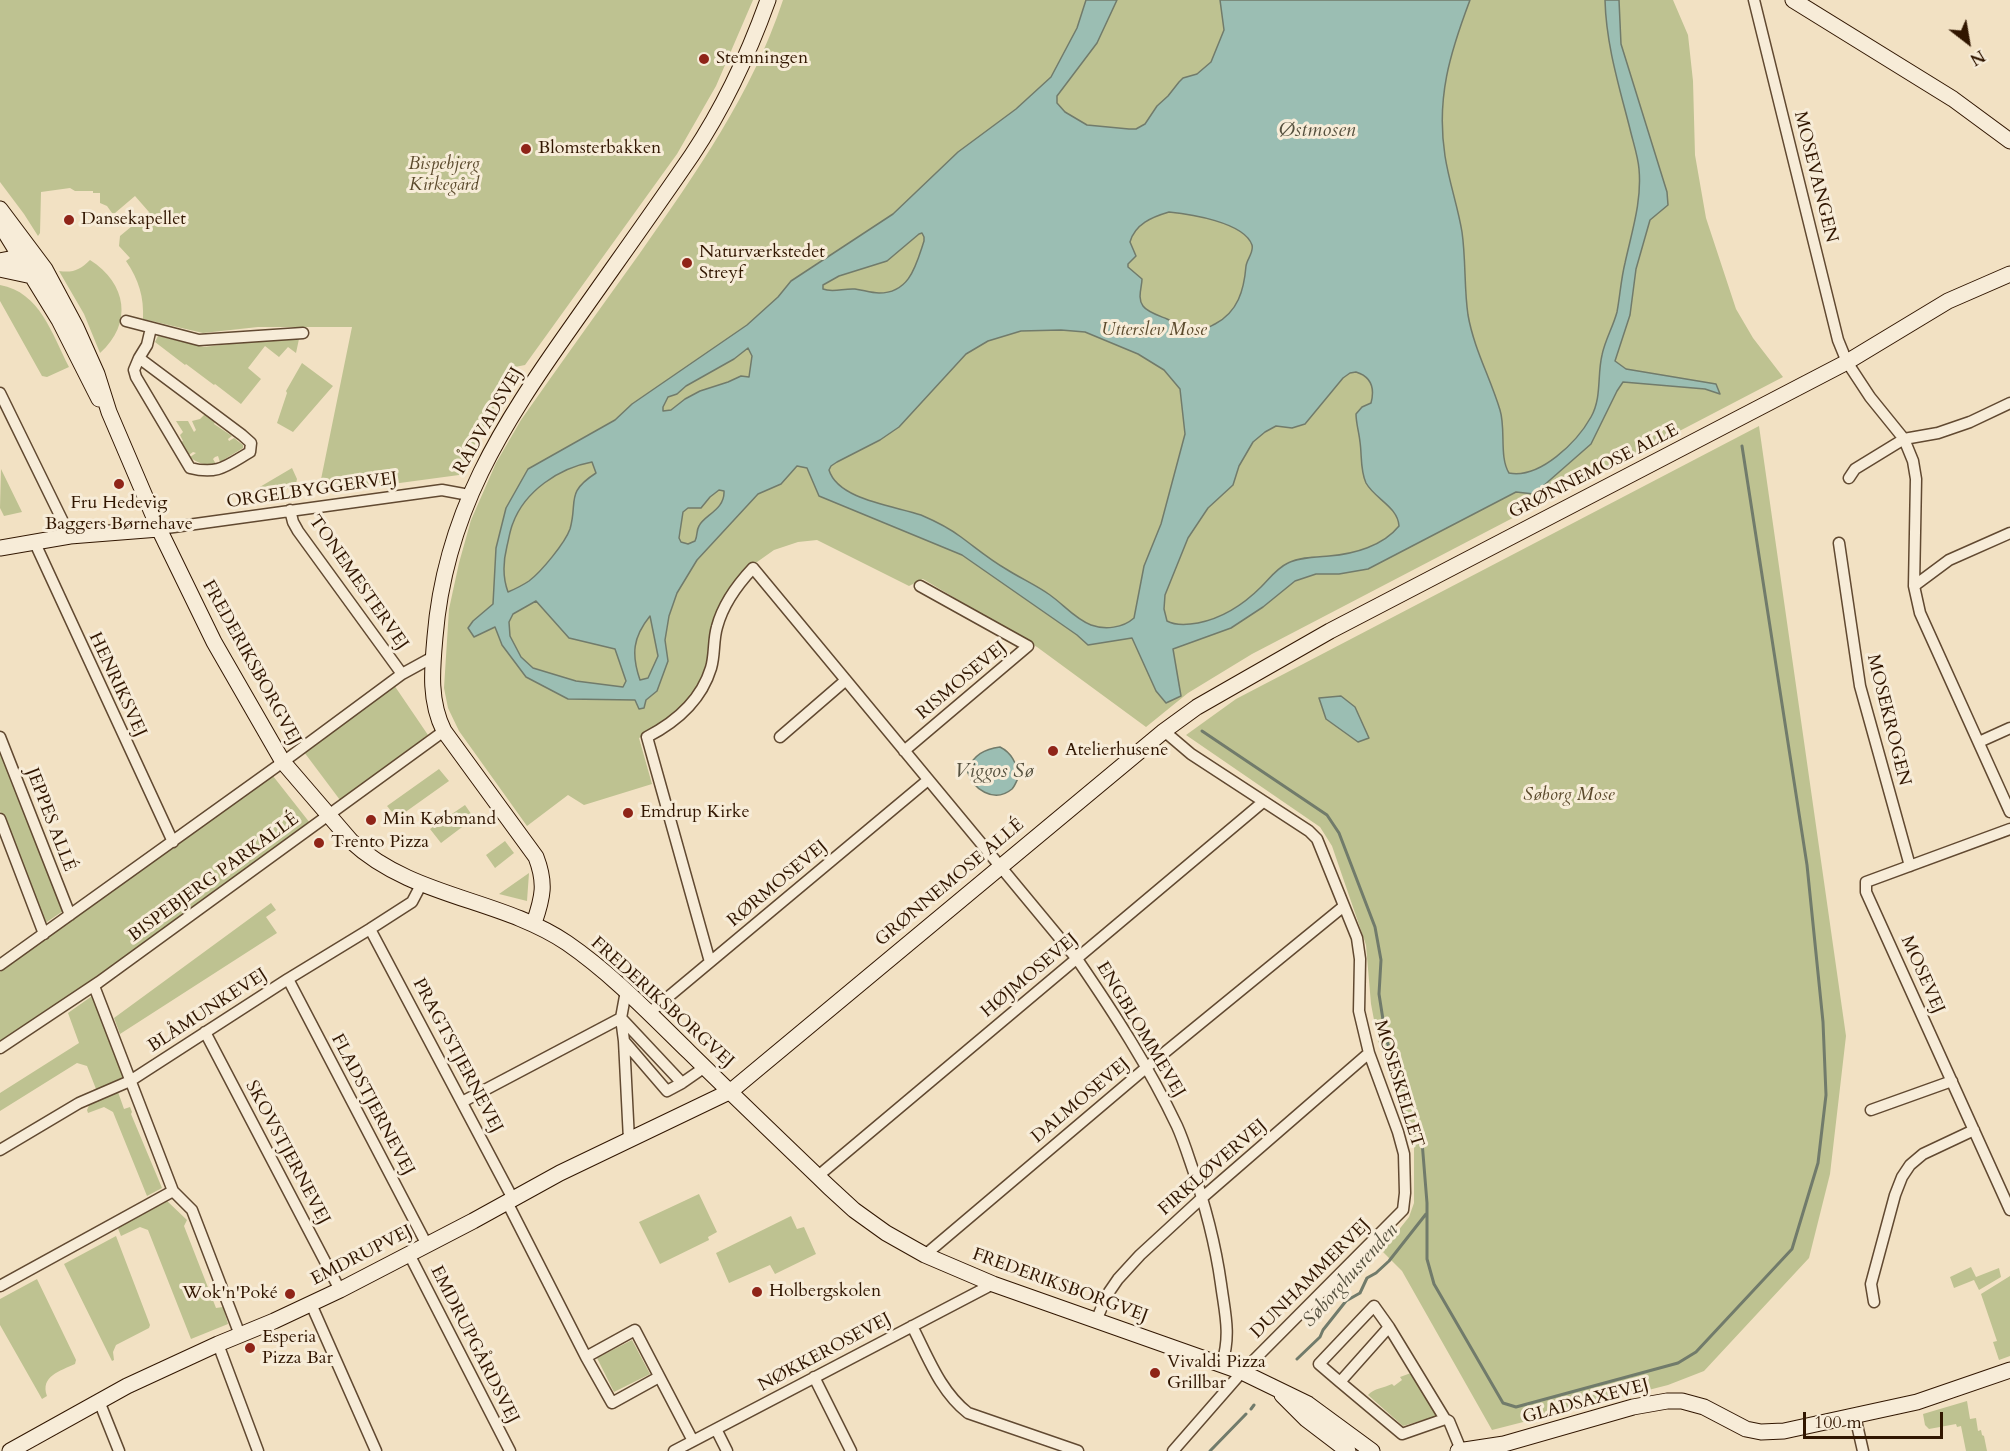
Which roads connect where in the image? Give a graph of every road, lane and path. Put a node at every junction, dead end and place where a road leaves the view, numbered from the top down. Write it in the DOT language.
graph roads {
  1 [pos="768,0"];
  2 [pos="1754,0"];
  3 [pos="1793,0"];
  4 [pos="2010,141"];
  5 [pos="0,209"];
  6 [pos="0,224"];
  7 [pos="20,257"];
  8 [pos="0,261"];
  9 [pos="0,269"];
  10 [pos="2010,274"];
  11 [pos="32,276"];
  12 [pos="61,299"];
  13 [pos="126,321"];
  14 [pos="151,328"];
  15 [pos="303,333"];
  16 [pos="139,358"];
  17 [pos="1847,362"];
  18 [pos="0,393"];
  19 [pos="2010,403"];
  20 [pos="109,412"];
  21 [pos="1904,439"];
  22 [pos="1849,478"];
  23 [pos="469,495"];
  24 [pos="290,510"];
  25 [pos="159,528"];
  26 [pos="2010,533"];
  27 [pos="70,536"];
  28 [pos="34,541"];
  29 [pos="1839,543"];
  30 [pos="0,548"];
  31 [pos="920,586"];
  32 [pos="1914,586"];
  33 [pos="433,657"];
  34 [pos="402,674"];
  35 [pos="846,680"];
  36 [pos="1197,707"];
  37 [pos="2010,728"];
  38 [pos="1164,730"];
  39 [pos="444,731"];
  40 [pos="0,737"];
  41 [pos="780,737"];
  42 [pos="1979,742"];
  43 [pos="904,751"];
  44 [pos="283,762"];
  45 [pos="928,780"];
  46 [pos="1263,802"];
  47 [pos="2010,812"];
  48 [pos="328,815"];
  49 [pos="0,819"];
  50 [pos="2010,830"];
  51 [pos="173,842"];
  52 [pos="1000,867"];
  53 [pos="1910,867"];
  54 [pos="422,883"];
  55 [pos="1344,906"];
  56 [pos="70,915"];
  57 [pos="534,923"];
  58 [pos="370,929"];
  59 [pos="44,934"];
  60 [pos="1077,959"];
  61 [pos="710,962"];
  62 [pos="0,965"];
  63 [pos="288,979"];
  64 [pos="94,986"];
  65 [pos="626,991"];
  66 [pos="649,1013"];
  67 [pos="621,1018"];
  68 [pos="205,1032"];
  69 [pos="624,1041"];
  70 [pos="0,1048"];
  71 [pos="1369,1053"];
  72 [pos="1147,1067"];
  73 [pos="705,1068"];
  74 [pos="130,1081"];
  75 [pos="1952,1081"];
  76 [pos="682,1083"];
  77 [pos="730,1091"];
  78 [pos="462,1102"];
  79 [pos="1871,1110"];
  80 [pos="1974,1130"];
  81 [pos="628,1140"];
  82 [pos="0,1150"];
  83 [pos="818,1176"];
  84 [pos="173,1191"];
  85 [pos="1203,1197"];
  86 [pos="510,1201"];
  87 [pos="1403,1210"];
  88 [pos="2010,1210"];
  89 [pos="427,1245"];
  90 [pos="409,1254"];
  91 [pos="925,1255"];
  92 [pos="993,1284"];
  93 [pos="0,1286"];
  94 [pos="340,1290"];
  95 [pos="1874,1302"];
  96 [pos="311,1304"];
  97 [pos="1096,1321"];
  98 [pos="912,1326"];
  99 [pos="1389,1328"];
  100 [pos="240,1335"];
  101 [pos="218,1344"];
  102 [pos="586,1357"];
  103 [pos="1222,1364"];
  104 [pos="2010,1370"];
  105 [pos="1242,1372"];
  106 [pos="659,1377"];
  107 [pos="814,1377"];
  108 [pos="1340,1382"];
  109 [pos="1272,1388"];
  110 [pos="99,1401"];
  111 [pos="1855,1416"];
  112 [pos="1444,1419"];
  113 [pos="1315,1426"];
  114 [pos="716,1429"];
  115 [pos="693,1441"];
  116 [pos="1468,1450"];
  117 [pos="10,1451"];
  118 [pos="118,1451"];
  119 [pos="258,1451"];
  120 [pos="376,1451"];
  121 [pos="510,1451"];
  122 [pos="674,1451"];
  123 [pos="727,1451"];
  124 [pos="851,1451"];
  125 [pos="1078,1451"];
  126 [pos="1173,1451"];
  127 [pos="1337,1451"];
  128 [pos="1348,1451"];
  129 [pos="1372,1451"];
  130 [pos="1863,1451"];
  1 -- 23 [label="street, RÅDVADSVEJ"];
  2 -- 17 [label="street, MOSEVANGEN"];
  3 -- 4 [label="street"];
  5 -- 12 [label="street, FREDERIKSBORGVEJ"];
  6 -- 7 [label="street, FREDERIKSBORGVEJ"];
  7 -- 8 [label="street"];
  7 -- 11 [label="street, FREDERIKSBORGVEJ"];
  7 -- 12 [label="street"];
  9 -- 11 [label="street"];
  10 -- 17 [label="street, GRØNNEMOSE ALLE"];
  11 -- 20 [label="street, FREDERIKSBORGVEJ"];
  12 -- 20 [label="street, FREDERIKSBORGVEJ"];
  13 -- 14 [label="street"];
  14 -- 15 [label="street"];
  14 -- 16 [label="street"];
  16 -- 16 [label="street"];
  17 -- 21 [label="street, MOSEVANGEN"];
  17 -- 36 [label="street, GRØNNEMOSE ALLE"];
  18 -- 27 [label="street"];
  19 -- 21 [label="street"];
  20 -- 25 [label="street, FREDERIKSBORGVEJ"];
  21 -- 22 [label="street"];
  21 -- 32 [label="street, MOSEVANGEN"];
  23 -- 24 [label="street, ORGELBYGGERVEJ"];
  23 -- 33 [label="street, RÅDVADSVEJ"];
  24 -- 25 [label="street, ORGELBYGGERVEJ"];
  24 -- 34 [label="street, TONEMESTERVEJ"];
  25 -- 27 [label="street"];
  25 -- 44 [label="street, FREDERIKSBORGVEJ"];
  26 -- 32 [label="street"];
  27 -- 28 [label="street"];
  28 -- 30 [label="street"];
  28 -- 51 [label="street, HENRIKSVEJ"];
  29 -- 53 [label="street, MOSEKROGEN"];
  31 -- 43 [label="street, RISMOSEVEJ"];
  32 -- 42 [label="street, MOSEVANGEN"];
  33 -- 34 [label="street"];
  33 -- 39 [label="street, RÅDVADSVEJ"];
  34 -- 44 [label="street"];
  35 -- 41 [label="street"];
  35 -- 43 [label="street, ENGBLOMMEVEJ"];
  35 -- 61 [label="street, ENGBLOMMEVEJ"];
  36 -- 38 [label="street, GRØNNEMOSE ALLÉ"];
  37 -- 42 [label="street"];
  38 -- 46 [label="street, MOSESKELLET"];
  38 -- 52 [label="street, GRØNNEMOSE ALLÉ"];
  39 -- 48 [label="street, BISPEBJERG PARKALLÉ"];
  39 -- 57 [label="street, RÅDVADSVEJ"];
  40 -- 56 [label="street, JEPPES ALLÉ"];
  42 -- 47 [label="street, MOSEVANGEN"];
  43 -- 45 [label="street, ENGBLOMMEVEJ"];
  44 -- 48 [label="street, FREDERIKSBORGVEJ"];
  44 -- 51 [label="street"];
  45 -- 52 [label="street, ENGBLOMMEVEJ"];
  45 -- 61 [label="street, RØRMOSEVEJ"];
  46 -- 55 [label="street, MOSESKELLET"];
  46 -- 60 [label="street, HØJMOSEVEJ"];
  48 -- 54 [label="street, FREDERIKSBORGVEJ"];
  48 -- 64 [label="street, BISPEBJERG PARKALLÉ"];
  49 -- 59 [label="street"];
  50 -- 53 [label="street"];
  51 -- 56 [label="street"];
  52 -- 60 [label="street, ENGBLOMMEVEJ"];
  52 -- 77 [label="street, GRØNNEMOSE ALLÉ"];
  53 -- 75 [label="street, MOSEVEJ"];
  54 -- 57 [label="street, FREDERIKSBORGVEJ"];
  54 -- 58 [label="street, BLÅMUNKEVEJ"];
  55 -- 71 [label="street, MOSESKELLET"];
  55 -- 72 [label="street, DALMOSEVEJ"];
  56 -- 59 [label="street"];
  57 -- 65 [label="street, FREDERIKSBORGVEJ"];
  58 -- 63 [label="street, BLÅMUNKEVEJ"];
  58 -- 78 [label="street, PRAGTSTJERNEVEJ"];
  59 -- 62 [label="street"];
  60 -- 72 [label="street, ENGBLOMMEVEJ"];
  60 -- 83 [label="street, HØJMOSEVEJ"];
  61 -- 66 [label="street, RØRMOSEVEJ"];
  63 -- 68 [label="street, BLÅMUNKEVEJ"];
  63 -- 89 [label="street, FLADSTJERNEVEJ"];
  64 -- 70 [label="street, BISPEBJERG PARKALLÉ"];
  64 -- 74 [label="street"];
  65 -- 66 [label="street, FREDERIKSBORGVEJ"];
  65 -- 67 [label="street"];
  66 -- 73 [label="street, FREDERIKSBORGVEJ"];
  67 -- 69 [label="street"];
  67 -- 76 [label="street"];
  67 -- 78 [label="street"];
  68 -- 74 [label="street, BLÅMUNKEVEJ"];
  68 -- 94 [label="street, SKOVSTJERNEVEJ"];
  69 -- 76 [label="street"];
  69 -- 81 [label="street"];
  71 -- 85 [label="street, FIRKLØVERVEJ"];
  71 -- 87 [label="street, MOSESKELLET"];
  72 -- 85 [label="street, ENGBLOMMEVEJ"];
  72 -- 91 [label="street, DALMOSEVEJ"];
  73 -- 76 [label="street"];
  73 -- 77 [label="street, FREDERIKSBORGVEJ"];
  74 -- 82 [label="street, BLÅMUNKEVEJ"];
  74 -- 84 [label="street"];
  75 -- 79 [label="street"];
  75 -- 80 [label="street, MOSEVEJ"];
  77 -- 81 [label="street, EMDRUPVEJ"];
  77 -- 83 [label="street, FREDERIKSBORGVEJ"];
  78 -- 86 [label="street, PRAGTSTJERNEVEJ"];
  80 -- 88 [label="street, MOSEVEJ"];
  80 -- 95 [label="street"];
  81 -- 86 [label="street, EMDRUPVEJ"];
  83 -- 91 [label="street, FREDERIKSBORGVEJ"];
  84 -- 93 [label="street"];
  84 -- 100 [label="street"];
  85 -- 97 [label="street, FIRKLØVERVEJ"];
  85 -- 103 [label="street, ENGBLOMMEVEJ"];
  86 -- 89 [label="street, EMDRUPVEJ"];
  86 -- 102 [label="street, PRAGTSTJERNEVEJ"];
  87 -- 105 [label="street, DUNHAMMERVEJ"];
  89 -- 90 [label="street, EMDRUPVEJ"];
  90 -- 94 [label="street, EMDRUPVEJ"];
  90 -- 121 [label="street, EMDRUPGÅRDSVEJ"];
  91 -- 92 [label="street, FREDERIKSBORGVEJ"];
  92 -- 97 [label="street, FREDERIKSBORGVEJ"];
  92 -- 98 [label="street, NØKKEROSEVEJ"];
  94 -- 96 [label="street, EMDRUPVEJ"];
  96 -- 100 [label="street, EMDRUPVEJ"];
  96 -- 120 [label="street"];
  97 -- 103 [label="street, FREDERIKSBORGVEJ"];
  98 -- 107 [label="street, NØKKEROSEVEJ"];
  98 -- 125 [label="street"];
  99 -- 108 [label="street"];
  99 -- 108 [label="street"];
  99 -- 112 [label="street"];
  100 -- 101 [label="street, EMDRUPVEJ"];
  101 -- 110 [label="street, EMDRUPVEJ"];
  101 -- 119 [label="street"];
  102 -- 106 [label="street, PRAGTSTJERNEVEJ"];
  102 -- 106 [label="street"];
  103 -- 105 [label="street, FREDERIKSBORGVEJ"];
  104 -- 111 [label="street, GLADSAXEVEJ"];
  105 -- 109 [label="street, FREDERIKSBORGVEJ"];
  105 -- 126 [label="street, DUNHAMMERVEJ"];
  106 -- 115 [label="street"];
  107 -- 114 [label="street, NØKKEROSEVEJ"];
  107 -- 124 [label="street"];
  108 -- 112 [label="street"];
  109 -- 113 [label="street, FREDERIKSBORGVEJ"];
  109 -- 129 [label="street, FREDERIKSBORGVEJ"];
  110 -- 117 [label="street, EMDRUPVEJ"];
  110 -- 118 [label="street"];
  111 -- 116 [label="street, GLADSAXEVEJ"];
  111 -- 130 [label="street"];
  112 -- 116 [label="street"];
  113 -- 127 [label="street, FREDERIKSBORGVEJ"];
  113 -- 128 [label="street, FREDERIKSBORGVEJ"];
  114 -- 115 [label="street, NØKKEROSEVEJ"];
  114 -- 123 [label="street"];
  115 -- 122 [label="street, NØKKEROSEVEJ"];
}
